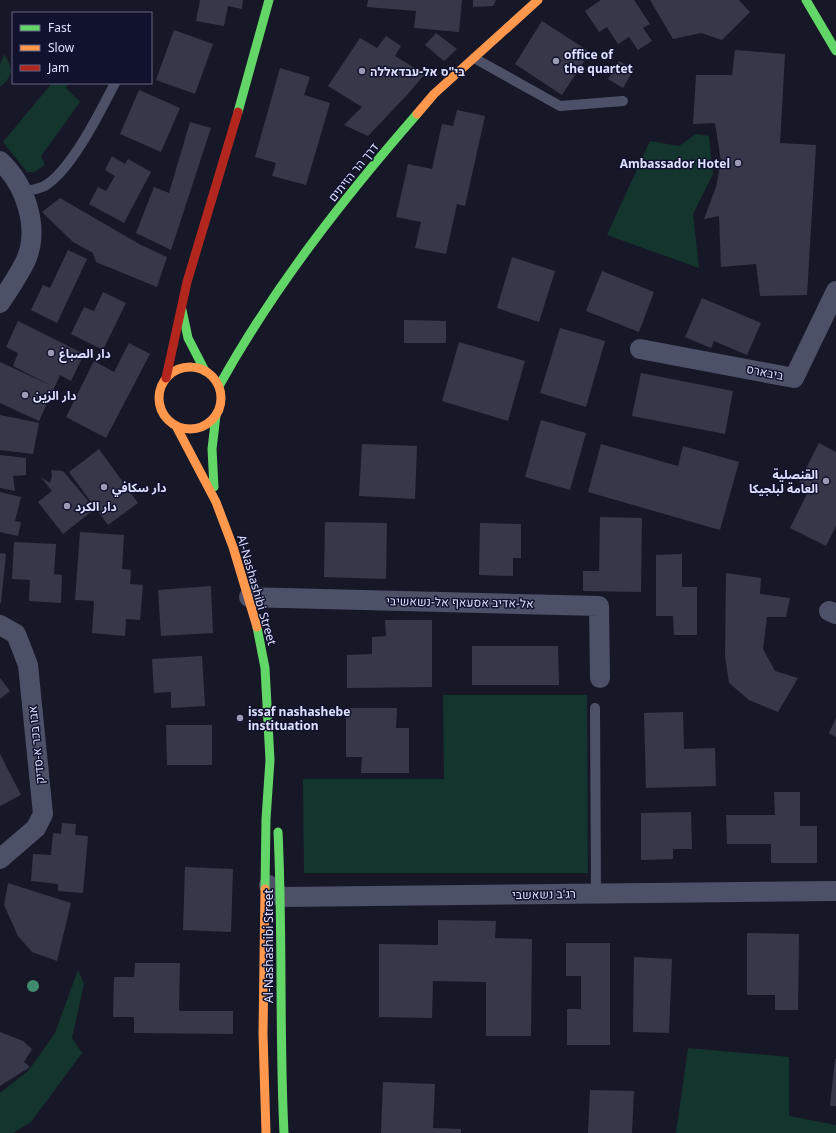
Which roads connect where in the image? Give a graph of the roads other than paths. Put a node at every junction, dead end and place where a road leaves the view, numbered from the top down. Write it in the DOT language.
graph roads {
  1 [pos="269,0"];
  2 [pos="538,0"];
  3 [pos="806,0"];
  4 [pos="836,51"];
  5 [pos="474,58"];
  6 [pos="114,84"];
  7 [pos="623,101"];
  8 [pos="0,160"];
  9 [pos="23,192"];
  10 [pos="836,291"];
  11 [pos="182,299"];
  12 [pos="0,303"];
  13 [pos="640,349"];
  14 [pos="204,371"];
  15 [pos="166,378"];
  16 [pos="219,386"];
  17 [pos="216,415"];
  18 [pos="176,426"];
  19 [pos="216,502"];
  20 [pos="249,597"];
  21 [pos="0,625"];
  22 [pos="600,678"];
  23 [pos="595,708"];
  24 [pos="270,760"];
  25 [pos="0,860"];
  26 [pos="264,875"];
  27 [pos="836,891"];
  28 [pos="596,894"];
  29 [pos="281,897"];
  30 [pos="266,1133"];
  31 [pos="284,1133"];
  1 -- 11 [label="street"];
  2 -- 5 [label="street, דרך הר הזיתים"];
  3 -- 4 [label="street"];
  5 -- 7 [label="lane"];
  5 -- 16 [label="street, דרך הר הזיתים"];
  6 -- 9 [label="lane"];
  8 -- 9 [label="street"];
  9 -- 12 [label="street"];
  10 -- 13 [label="street, ביבארס"];
  11 -- 14 [label="street"];
  11 -- 15 [label="street"];
  14 -- 15 [label="street"];
  14 -- 16 [label="street"];
  15 -- 18 [label="street"];
  16 -- 17 [label="street"];
  17 -- 18 [label="street"];
  17 -- 19 [label="street"];
  18 -- 19 [label="street"];
  19 -- 20 [label="street, Al-Nashashibi Street"];
  20 -- 22 [label="street, אל-אדיב אסעאף אל-נשאשיבי"];
  20 -- 24 [label="street, Al-Nashashibi Street"];
  21 -- 25 [label="street, אבו בכר א-סדיק"];
  23 -- 28 [label="lane"];
  24 -- 26 [label="street, Al-Nashashibi Street"];
  24 -- 29 [label="street, Al-Nashashibi Street"];
  26 -- 29 [label="street"];
  26 -- 30 [label="street, Al-Nashashibi Street"];
  27 -- 28 [label="street, רג'ב נשאשבי"];
  28 -- 29 [label="street, רג'ב נשאשבי"];
  29 -- 31 [label="street, Al-Nashashibi Street"];
}
